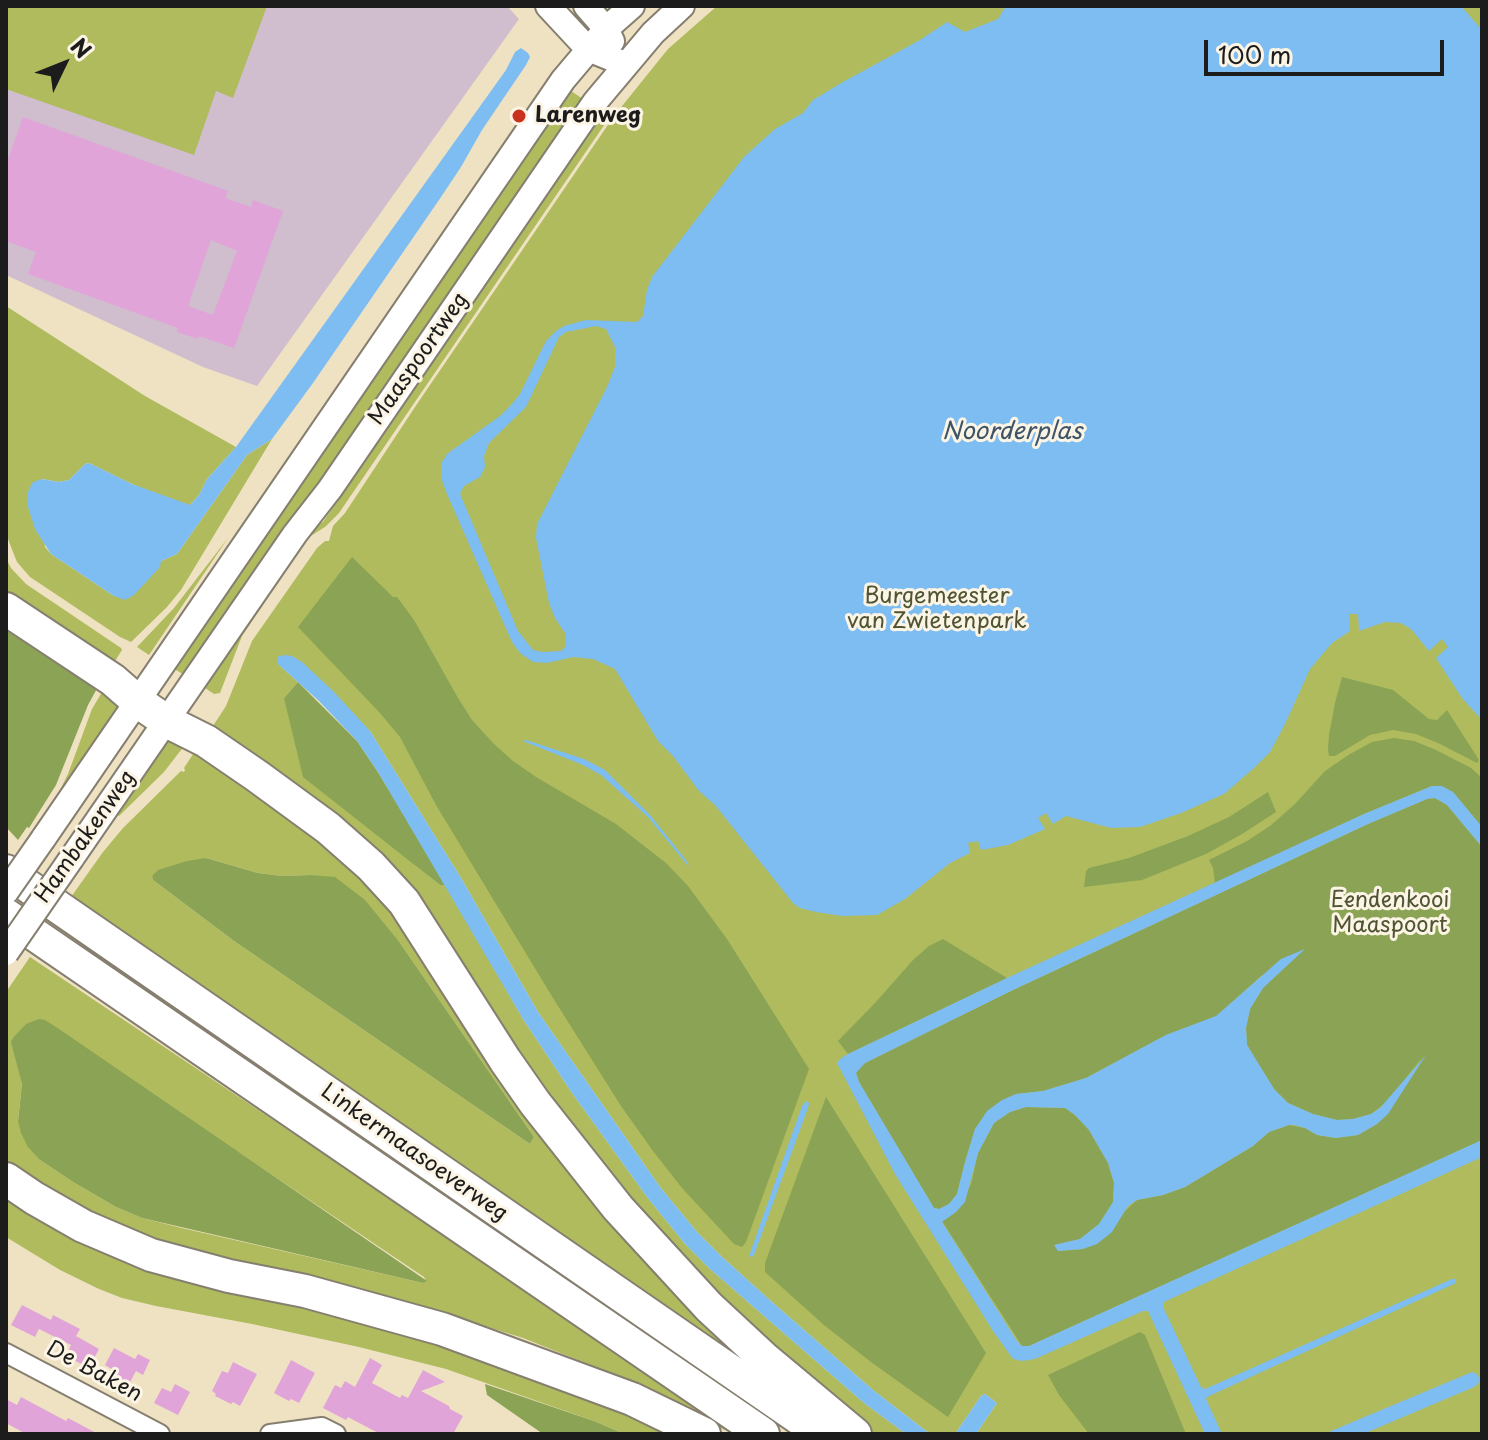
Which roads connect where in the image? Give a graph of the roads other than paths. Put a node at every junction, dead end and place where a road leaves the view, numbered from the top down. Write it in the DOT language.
graph roads {
  1 [pos="548,6"];
  2 [pos="586,6"];
  3 [pos="632,6"];
  4 [pos="682,6"];
  5 [pos="606,29"];
  6 [pos="588,49"];
  7 [pos="625,64"];
  8 [pos="6,609"];
  9 [pos="137,701"];
  10 [pos="166,721"];
  11 [pos="6,871"];
  12 [pos="6,892"];
  13 [pos="6,915"];
  14 [pos="6,953"];
  15 [pos="6,1179"];
  16 [pos="6,1353"];
  17 [pos="160,1434"];
  18 [pos="270,1434"];
  19 [pos="336,1434"];
  20 [pos="704,1434"];
  21 [pos="763,1434"];
  22 [pos="822,1434"];
  23 [pos="855,1434"];
  1 -- 6 [label="main road"];
  2 -- 5 [label="main road"];
  3 -- 5 [label="main road, Maaspoortweg"];
  4 -- 7 [label="main road, Maaspoortweg"];
  5 -- 6 [label="main road, Maaspoortweg"];
  5 -- 7 [label="main road"];
  6 -- 7 [label="main road"];
  6 -- 9 [label="main road, Maaspoortweg"];
  7 -- 10 [label="main road, Maaspoortweg"];
  8 -- 9 [label="highway"];
  9 -- 10 [label="highway"];
  9 -- 12 [label="main road, Hambakenweg, bridge"];
  10 -- 14 [label="main road, Hambakenweg, bridge"];
  10 -- 23 [label="highway"];
  11 -- 22 [label="highway, Linkermaasoeverweg"];
  13 -- 21 [label="highway, Linkermaasoeverweg"];
  15 -- 20 [label="highway"];
  16 -- 17 [label="street, De Baken"];
  18 -- 19 [label="street"];
}
